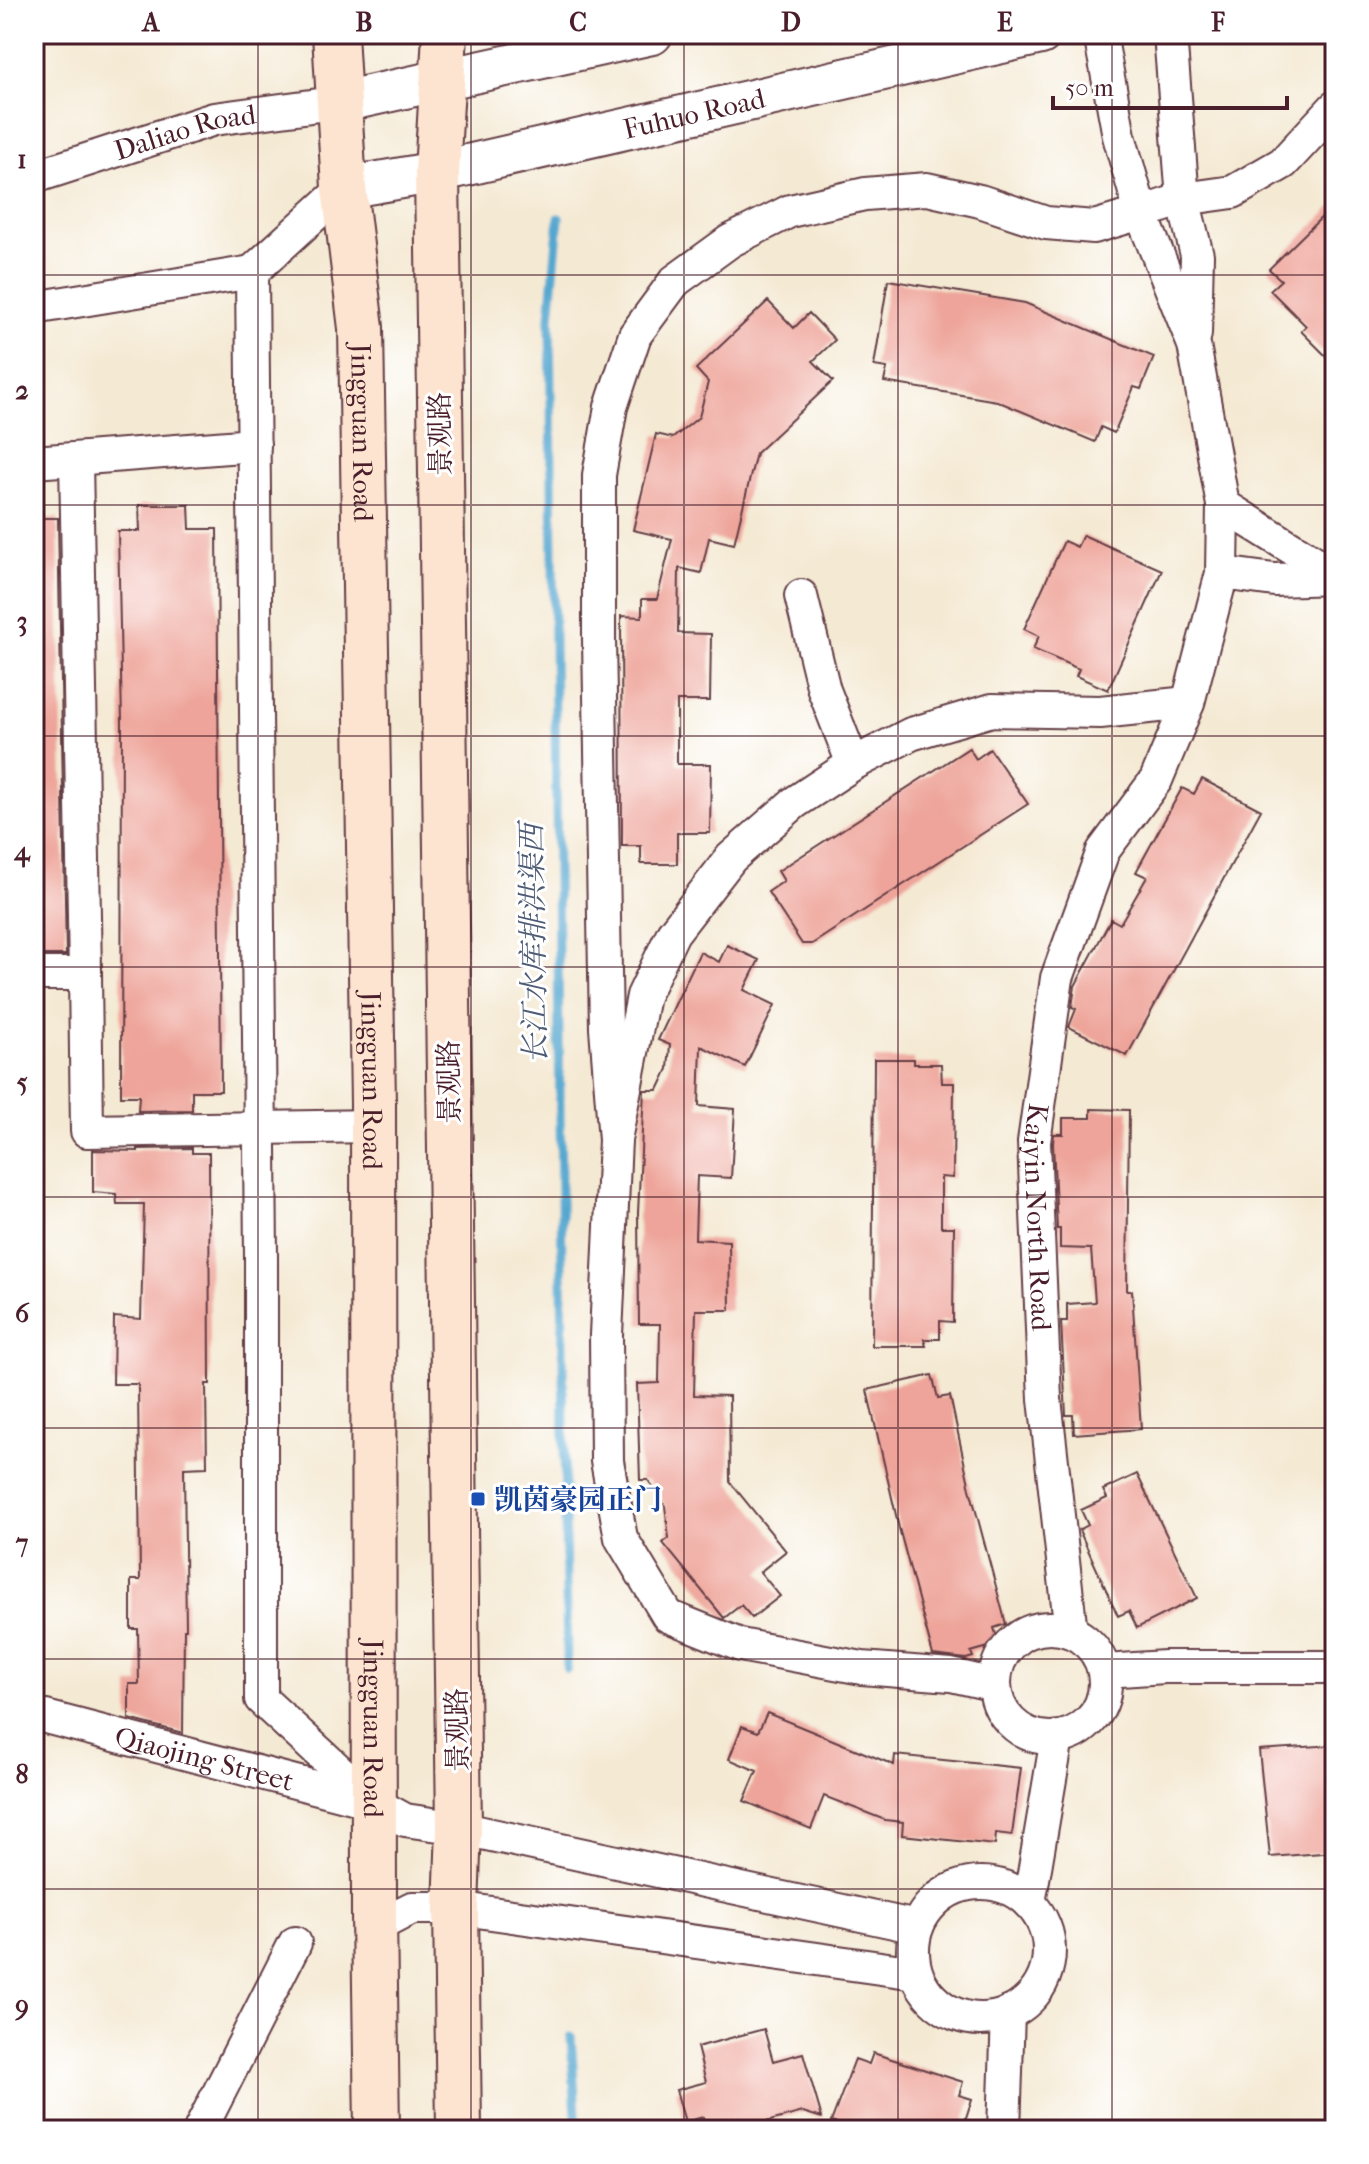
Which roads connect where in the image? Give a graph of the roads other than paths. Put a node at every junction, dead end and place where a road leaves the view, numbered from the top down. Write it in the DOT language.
graph roads {
  1 [pos="335,34"];
  2 [pos="445,34"];
  3 [pos="574,34"];
  4 [pos="652,34"];
  5 [pos="1041,34"];
  6 [pos="1100,34"];
  7 [pos="1170,34"];
  8 [pos="613,42"];
  9 [pos="443,78"];
  10 [pos="341,102"];
  11 [pos="1335,107"];
  12 [pos="437,172"];
  13 [pos="34,177"];
  14 [pos="344,188"];
  15 [pos="1183,199"];
  16 [pos="1141,213"];
  17 [pos="252,272"];
  18 [pos="34,308"];
  19 [pos="1194,345"];
  20 [pos="254,445"];
  21 [pos="76,459"];
  22 [pos="34,462"];
  23 [pos="1223,505"];
  24 [pos="1222,573"];
  25 [pos="1335,576"];
  26 [pos="801,596"];
  27 [pos="1188,703"];
  28 [pos="853,764"];
  29 [pos="34,974"];
  30 [pos="85,974"];
  31 [pos="373,1126"];
  32 [pos="260,1128"];
  33 [pos="615,1140"];
  34 [pos="1071,1632"];
  35 [pos="1335,1667"];
  36 [pos="1105,1671"];
  37 [pos="995,1685"];
  38 [pos="34,1714"];
  39 [pos="1057,1738"];
  40 [pos="374,1803"];
  41 [pos="459,1828"];
  42 [pos="1029,1903"];
  43 [pos="456,1908"];
  44 [pos="375,1927"];
  45 [pos="917,1927"];
  46 [pos="295,1943"];
  47 [pos="916,1973"];
  48 [pos="1008,2013"];
  49 [pos="200,2130"];
  50 [pos="377,2130"];
  51 [pos="459,2130"];
  52 [pos="1004,2130"];
  1 -- 10 [label="main road, Jingguan Road"];
  2 -- 9 [label="main road, 景观路"];
  3 -- 8 [label="street"];
  4 -- 8 [label="street"];
  5 -- 12 [label="street, Fuhuo Road"];
  6 -- 16 [label="street"];
  7 -- 15 [label="street"];
  8 -- 9 [label="street"];
  9 -- 10 [label="street"];
  9 -- 12 [label="main road, 景观路"];
  10 -- 13 [label="street, Daliao Road"];
  10 -- 14 [label="main road, Jingguan Road"];
  11 -- 15 [label="street"];
  12 -- 14 [label="street, Fuhuo Road"];
  12 -- 41 [label="main road, 景观路"];
  14 -- 17 [label="street"];
  14 -- 31 [label="main road, Jingguan Road"];
  15 -- 16 [label="street"];
  15 -- 19 [label="street"];
  16 -- 19 [label="street"];
  16 -- 33 [label="street"];
  17 -- 18 [label="street"];
  17 -- 20 [label="street"];
  19 -- 23 [label="street, Kaiyin North Road"];
  20 -- 21 [label="street"];
  20 -- 32 [label="street"];
  21 -- 22 [label="street"];
  21 -- 30 [label="street"];
  23 -- 24 [label="street, Kaiyin North Road"];
  23 -- 25 [label="street"];
  24 -- 25 [label="street"];
  24 -- 27 [label="street, Kaiyin North Road"];
  26 -- 28 [label="street"];
  27 -- 28 [label="street"];
  27 -- 34 [label="street, Kaiyin North Road"];
  28 -- 33 [label="street"];
  29 -- 30 [label="street"];
  30 -- 32 [label="street"];
  31 -- 32 [label="street"];
  31 -- 40 [label="main road, Jingguan Road"];
  32 -- 40 [label="street"];
  33 -- 37 [label="street"];
  34 -- 36 [label="street"];
  34 -- 37 [label="street"];
  35 -- 36 [label="street"];
  36 -- 39 [label="street"];
  37 -- 39 [label="street"];
  38 -- 40 [label="street, Qiaojing Street"];
  39 -- 42 [label="street"];
  40 -- 41 [label="street"];
  40 -- 44 [label="main road, Jingguan Road"];
  41 -- 43 [label="main road, 景观路"];
  41 -- 45 [label="street"];
  42 -- 45 [label="street"];
  42 -- 48 [label="street"];
  43 -- 44 [label="street"];
  43 -- 47 [label="street"];
  43 -- 51 [label="main road, 景观路"];
  44 -- 50 [label="main road, Jingguan Road"];
  45 -- 47 [label="street"];
  46 -- 49 [label="street"];
  47 -- 48 [label="street"];
  48 -- 52 [label="street"];
}
